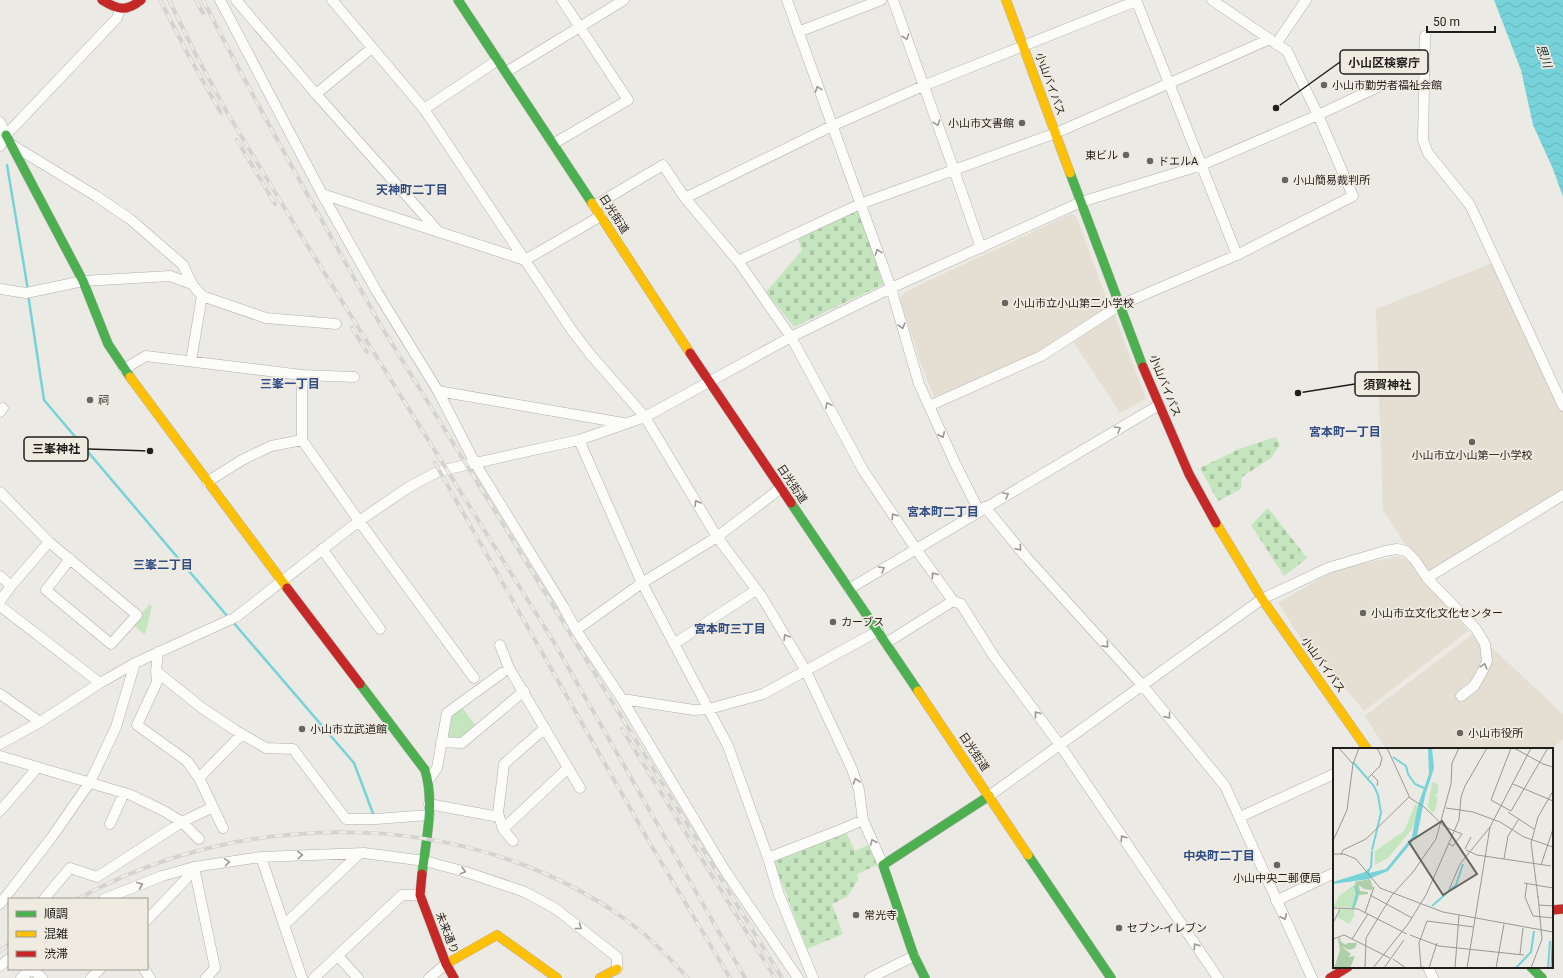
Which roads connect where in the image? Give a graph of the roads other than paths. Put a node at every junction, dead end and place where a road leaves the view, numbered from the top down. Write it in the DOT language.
graph roads {
  1 [pos="102,0"];
  2 [pos="141,0"];
  3 [pos="220,0"];
  4 [pos="236,0"];
  5 [pos="332,0"];
  6 [pos="458,0"];
  7 [pos="562,0"];
  8 [pos="624,0"];
  9 [pos="787,0"];
  10 [pos="881,0"];
  11 [pos="893,0"];
  12 [pos="1006,0"];
  13 [pos="1136,0"];
  14 [pos="1212,0"];
  15 [pos="1306,0"];
  16 [pos="120,9"];
  17 [pos="581,27"];
  18 [pos="798,32"];
  19 [pos="1425,36"];
  20 [pos="1273,42"];
  21 [pos="1024,46"];
  22 [pos="372,48"];
  23 [pos="498,60"];
  24 [pos="506,72"];
  25 [pos="1169,84"];
  26 [pos="923,86"];
  27 [pos="1380,86"];
  28 [pos="316,94"];
  29 [pos="424,109"];
  30 [pos="1318,115"];
  31 [pos="0,122"];
  32 [pos="832,126"];
  33 [pos="1056,133"];
  34 [pos="6,135"];
  35 [pos="12,144"];
  36 [pos="553,144"];
  37 [pos="0,146"];
  38 [pos="1202,165"];
  39 [pos="954,170"];
  40 [pos="322,194"];
  41 [pos="685,198"];
  42 [pos="1082,202"];
  43 [pos="860,204"];
  44 [pos="594,206"];
  45 [pos="601,216"];
  46 [pos="438,231"];
  47 [pos="981,248"];
  48 [pos="1237,255"];
  49 [pos="525,260"];
  50 [pos="738,261"];
  51 [pos="83,281"];
  52 [pos="192,284"];
  53 [pos="891,288"];
  54 [pos="0,289"];
  55 [pos="202,296"];
  56 [pos="1120,305"];
  57 [pos="336,324"];
  58 [pos="791,337"];
  59 [pos="191,361"];
  60 [pos="124,369"];
  61 [pos="302,375"];
  62 [pos="354,377"];
  63 [pos="709,382"];
  64 [pos="438,391"];
  65 [pos="1159,405"];
  66 [pos="928,406"];
  67 [pos="1563,406"];
  68 [pos="645,417"];
  69 [pos="624,423"];
  70 [pos="302,440"];
  71 [pos="579,440"];
  72 [pos="475,463"];
  73 [pos="207,482"];
  74 [pos="781,488"];
  75 [pos="0,492"];
  76 [pos="1563,494"];
  77 [pos="982,509"];
  78 [pos="359,521"];
  79 [pos="717,537"];
  80 [pos="49,542"];
  81 [pos="322,549"];
  82 [pos="916,549"];
  83 [pos="70,559"];
  84 [pos="0,576"];
  85 [pos="1427,578"];
  86 [pos="282,580"];
  87 [pos="642,583"];
  88 [pos="11,586"];
  89 [pos="849,589"];
  90 [pos="756,590"];
  91 [pos="1262,599"];
  92 [pos="953,600"];
  93 [pos="0,601"];
  94 [pos="0,606"];
  95 [pos="380,629"];
  96 [pos="576,630"];
  97 [pos="878,631"];
  98 [pos="886,643"];
  99 [pos="674,644"];
  100 [pos="500,645"];
  101 [pos="158,652"];
  102 [pos="135,663"];
  103 [pos="156,671"];
  104 [pos="806,671"];
  105 [pos="502,673"];
  106 [pos="474,678"];
  107 [pos="100,683"];
  108 [pos="1143,686"];
  109 [pos="524,691"];
  110 [pos="0,694"];
  111 [pos="1461,696"];
  112 [pos="622,699"];
  113 [pos="709,709"];
  114 [pos="40,722"];
  115 [pos="544,728"];
  116 [pos="242,734"];
  117 [pos="441,742"];
  118 [pos="0,744"];
  119 [pos="1060,745"];
  120 [pos="1366,748"];
  121 [pos="0,756"];
  122 [pos="38,767"];
  123 [pos="568,768"];
  124 [pos="1333,774"];
  125 [pos="199,778"];
  126 [pos="428,780"];
  127 [pos="90,782"];
  128 [pos="580,788"];
  129 [pos="124,793"];
  130 [pos="989,796"];
  131 [pos="429,804"];
  132 [pos="213,807"];
  133 [pos="0,811"];
  134 [pos="429,815"];
  135 [pos="499,817"];
  136 [pos="1240,817"];
  137 [pos="864,820"];
  138 [pos="182,822"];
  139 [pos="110,824"];
  140 [pos="223,828"];
  141 [pos="503,829"];
  142 [pos="199,839"];
  143 [pos="513,841"];
  144 [pos="359,854"];
  145 [pos="261,857"];
  146 [pos="768,858"];
  147 [pos="425,861"];
  148 [pos="883,865"];
  149 [pos="194,867"];
  150 [pos="1333,873"];
  151 [pos="420,895"];
  152 [pos="45,898"];
  153 [pos="107,898"];
  154 [pos="1276,901"];
  155 [pos="0,904"];
  156 [pos="1563,909"];
  157 [pos="1553,910"];
  158 [pos="148,919"];
  159 [pos="284,925"];
  160 [pos="338,956"];
  161 [pos="914,956"];
  162 [pos="8,960"];
  163 [pos="446,964"];
  164 [pos="0,966"];
  165 [pos="215,968"];
  166 [pos="1346,968"];
  167 [pos="1429,968"];
  168 [pos="1532,968"];
  169 [pos="617,969"];
  170 [pos="30,970"];
  171 [pos="32,970"];
  172 [pos="99,970"];
  173 [pos="21,978"];
  174 [pos="42,978"];
  175 [pos="91,978"];
  176 [pos="206,978"];
  177 [pos="217,978"];
  178 [pos="302,978"];
  179 [pos="314,978"];
  180 [pos="358,978"];
  181 [pos="429,978"];
  182 [pos="454,978"];
  183 [pos="557,978"];
  184 [pos="600,978"];
  185 [pos="798,978"];
  186 [pos="813,978"];
  187 [pos="870,978"];
  188 [pos="924,978"];
  189 [pos="1111,978"];
  190 [pos="1218,978"];
  191 [pos="1312,978"];
  192 [pos="1330,978"];
  193 [pos="1434,978"];
  194 [pos="1542,978"];
  1 -- 16 [label="main road"];
  2 -- 16 [label="main road"];
  3 -- 40 [label="street"];
  4 -- 28 [label="street"];
  5 -- 22 [label="street"];
  6 -- 23 [label="main road, 日光街道"];
  7 -- 17 [label="street"];
  8 -- 17 [label="street"];
  9 -- 18 [label="street"];
  10 -- 18 [label="street"];
  11 -- 26 [label="street, one-way"];
  12 -- 21 [label="main road, 小山バイパス"];
  13 -- 21 [label="street"];
  13 -- 25 [label="street"];
  14 -- 20 [label="street"];
  15 -- 20 [label="street"];
  16 -- 34 [label="street"];
  17 -- 24 [label="street"];
  17 -- 36 [label="street"];
  32 -- 18 [label="street, one-way"];
  19 -- 67 [label="street"];
  20 -- 25 [label="street"];
  20 -- 30 [label="street"];
  21 -- 26 [label="street"];
  21 -- 33 [label="main road, 小山バイパス"];
  22 -- 28 [label="street"];
  22 -- 29 [label="street"];
  23 -- 24 [label="main road, 日光街道"];
  23 -- 29 [label="street"];
  24 -- 36 [label="main road, 日光街道"];
  25 -- 33 [label="street"];
  25 -- 38 [label="street"];
  26 -- 32 [label="street"];
  26 -- 39 [label="street, one-way"];
  27 -- 30 [label="street"];
  28 -- 46 [label="street"];
  29 -- 49 [label="street"];
  30 -- 38 [label="street"];
  30 -- 48 [label="street"];
  31 -- 34 [label="street"];
  32 -- 41 [label="street"];
  32 -- 43 [label="street"];
  33 -- 39 [label="street"];
  33 -- 42 [label="main road, 小山バイパス"];
  34 -- 35 [label="main road"];
  34 -- 37 [label="street"];
  35 -- 51 [label="main road"];
  35 -- 52 [label="street"];
  36 -- 44 [label="main road, 日光街道"];
  38 -- 42 [label="street"];
  38 -- 48 [label="street"];
  39 -- 43 [label="street"];
  39 -- 47 [label="street"];
  40 -- 46 [label="street"];
  40 -- 64 [label="street"];
  41 -- 44 [label="street"];
  41 -- 50 [label="street"];
  42 -- 47 [label="street"];
  42 -- 56 [label="main road, 小山バイパス"];
  43 -- 50 [label="street"];
  53 -- 43 [label="street, one-way"];
  44 -- 45 [label="main road, 日光街道"];
  45 -- 49 [label="street"];
  45 -- 63 [label="main road, 日光街道"];
  46 -- 49 [label="street"];
  47 -- 53 [label="street"];
  48 -- 56 [label="street"];
  49 -- 68 [label="street"];
  50 -- 58 [label="street"];
  51 -- 52 [label="street"];
  51 -- 54 [label="street"];
  51 -- 60 [label="main road"];
  52 -- 55 [label="street"];
  53 -- 58 [label="street"];
  53 -- 66 [label="street, one-way"];
  55 -- 57 [label="street"];
  55 -- 59 [label="street"];
  56 -- 65 [label="main road, 小山バイパス"];
  56 -- 66 [label="street"];
  58 -- 63 [label="street"];
  82 -- 58 [label="street, one-way"];
  59 -- 60 [label="street"];
  59 -- 61 [label="street"];
  60 -- 73 [label="main road"];
  61 -- 62 [label="street"];
  61 -- 70 [label="street"];
  63 -- 68 [label="street"];
  63 -- 74 [label="main road, 日光街道"];
  64 -- 69 [label="street"];
  64 -- 72 [label="street"];
  77 -- 65 [label="street, one-way"];
  65 -- 91 [label="main road, 小山バイパス"];
  66 -- 77 [label="street, one-way"];
  68 -- 69 [label="street"];
  79 -- 68 [label="street, one-way"];
  69 -- 71 [label="street"];
  70 -- 73 [label="street"];
  70 -- 78 [label="street"];
  71 -- 72 [label="street"];
  71 -- 87 [label="street"];
  72 -- 78 [label="street"];
  72 -- 96 [label="street"];
  73 -- 86 [label="main road"];
  74 -- 79 [label="street"];
  74 -- 89 [label="main road, 日光街道"];
  75 -- 80 [label="street"];
  76 -- 85 [label="street"];
  77 -- 82 [label="street"];
  77 -- 108 [label="street, one-way"];
  78 -- 81 [label="street"];
  78 -- 106 [label="street"];
  79 -- 87 [label="street"];
  79 -- 90 [label="street"];
  80 -- 83 [label="street"];
  80 -- 88 [label="street"];
  81 -- 86 [label="street"];
  81 -- 95 [label="street"];
  89 -- 82 [label="street, one-way"];
  92 -- 82 [label="street, one-way"];
  83 -- 83 [label="street"];
  84 -- 88 [label="street"];
  85 -- 91 [label="street"];
  111 -- 85 [label="street, one-way"];
  86 -- 101 [label="street"];
  86 -- 126 [label="main road"];
  87 -- 96 [label="street"];
  87 -- 99 [label="street"];
  88 -- 93 [label="street"];
  89 -- 97 [label="main road, 日光街道"];
  90 -- 99 [label="street"];
  104 -- 90 [label="street, one-way"];
  91 -- 108 [label="street"];
  91 -- 120 [label="main road, 小山バイパス"];
  92 -- 98 [label="street"];
  119 -- 92 [label="street, one-way"];
  94 -- 107 [label="street"];
  96 -- 112 [label="street"];
  97 -- 98 [label="main road, 日光街道"];
  97 -- 104 [label="street"];
  98 -- 130 [label="main road, 日光街道"];
  99 -- 113 [label="street"];
  100 -- 109 [label="street"];
  101 -- 102 [label="street"];
  101 -- 103 [label="street"];
  102 -- 107 [label="street"];
  102 -- 127 [label="street"];
  103 -- 116 [label="street"];
  103 -- 125 [label="street"];
  104 -- 113 [label="street"];
  137 -- 104 [label="street, one-way"];
  105 -- 117 [label="street"];
  107 -- 114 [label="street"];
  108 -- 119 [label="street"];
  108 -- 136 [label="street, one-way"];
  109 -- 115 [label="street"];
  109 -- 117 [label="street"];
  110 -- 114 [label="street"];
  112 -- 113 [label="street"];
  112 -- 185 [label="street"];
  113 -- 146 [label="street"];
  114 -- 118 [label="street"];
  115 -- 123 [label="street"];
  115 -- 135 [label="street"];
  116 -- 125 [label="street"];
  116 -- 134 [label="street"];
  117 -- 126 [label="street"];
  119 -- 130 [label="street"];
  190 -- 119 [label="street, one-way"];
  121 -- 122 [label="street"];
  122 -- 127 [label="street"];
  122 -- 133 [label="street"];
  123 -- 128 [label="street"];
  123 -- 141 [label="street"];
  124 -- 136 [label="street"];
  125 -- 132 [label="street"];
  126 -- 131 [label="main road"];
  127 -- 129 [label="street"];
  127 -- 155 [label="street"];
  129 -- 138 [label="street"];
  129 -- 139 [label="street"];
  130 -- 148 [label="main road"];
  130 -- 189 [label="main road, 日光街道"];
  131 -- 134 [label="main road"];
  131 -- 135 [label="street"];
  132 -- 138 [label="street"];
  132 -- 140 [label="street"];
  134 -- 147 [label="main road"];
  135 -- 141 [label="street"];
  136 -- 154 [label="street"];
  137 -- 146 [label="street"];
  148 -- 137 [label="street, one-way"];
  138 -- 142 [label="street"];
  138 -- 152 [label="street"];
  141 -- 143 [label="street"];
  145 -- 144 [label="street, one-way"];
  144 -- 147 [label="street"];
  144 -- 159 [label="street"];
  149 -- 145 [label="street, one-way"];
  145 -- 159 [label="street"];
  146 -- 186 [label="street"];
  147 -- 151 [label="main road"];
  147 -- 169 [label="street, one-way"];
  148 -- 161 [label="main road"];
  153 -- 149 [label="street, one-way"];
  149 -- 158 [label="street"];
  149 -- 165 [label="street"];
  150 -- 154 [label="street"];
  151 -- 160 [label="street"];
  151 -- 163 [label="main road, 未来通り"];
  154 -- 191 [label="street, one-way"];
  156 -- 157 [label="main road"];
  159 -- 178 [label="street"];
  160 -- 179 [label="street"];
  160 -- 180 [label="street"];
  161 -- 187 [label="street"];
  161 -- 188 [label="main road"];
  162 -- 164 [label="street"];
  163 -- 181 [label="street"];
  163 -- 182 [label="main road, 未来通り"];
  163 -- 183 [label="main road"];
  165 -- 176 [label="street"];
  165 -- 177 [label="street"];
  166 -- 192 [label="main road"];
  167 -- 193 [label="street"];
  168 -- 194 [label="main road"];
  169 -- 184 [label="main road"];
  170 -- 173 [label="street"];
  171 -- 174 [label="street"];
  172 -- 175 [label="street"];
}
